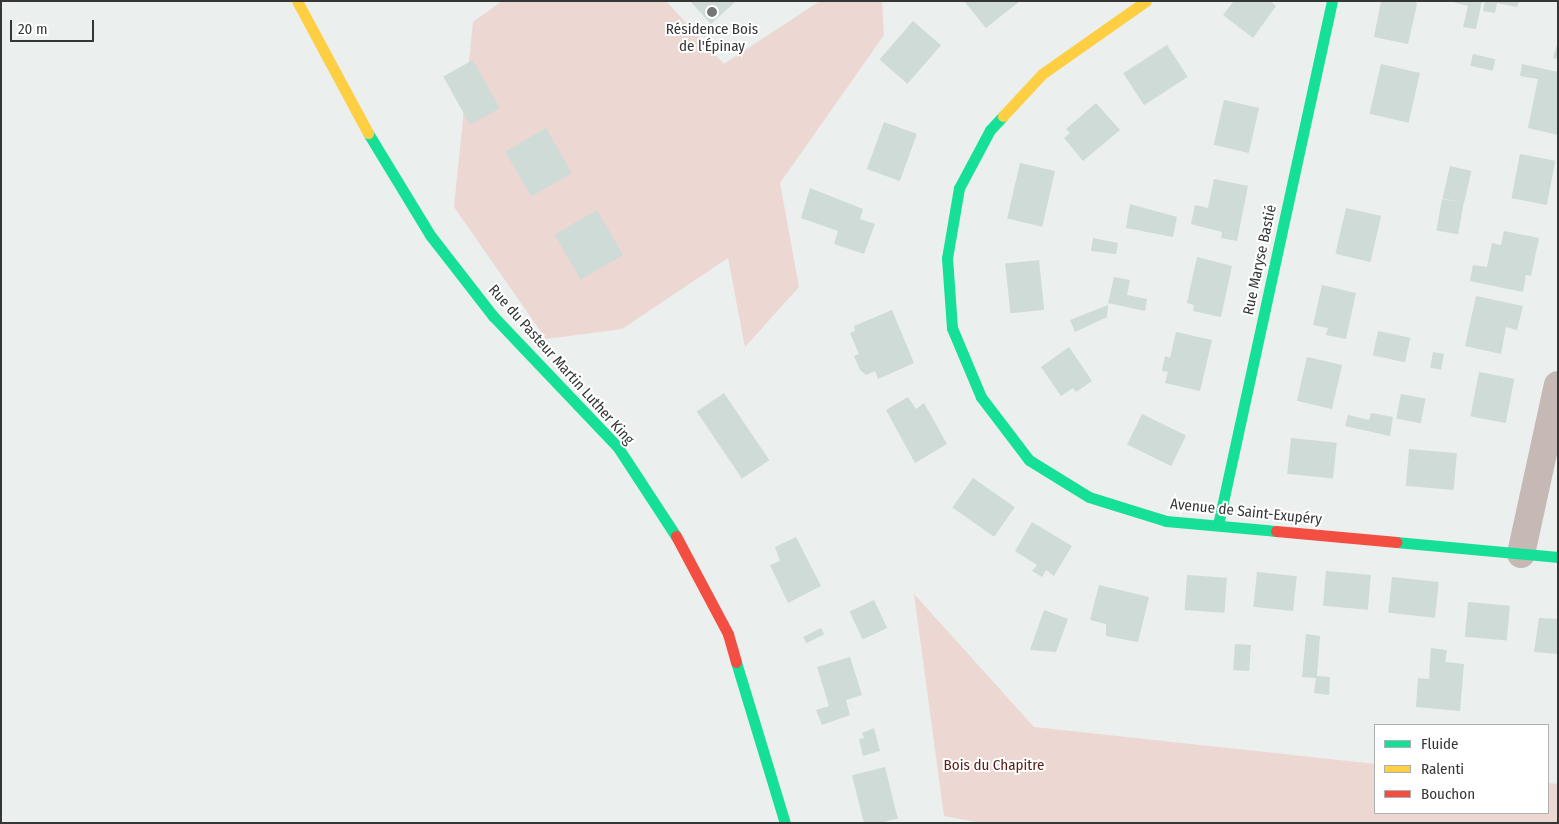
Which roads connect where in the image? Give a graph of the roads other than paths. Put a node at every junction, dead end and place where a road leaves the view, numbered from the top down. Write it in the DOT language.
graph roads {
  1 [pos="297,1"];
  2 [pos="1146,1"];
  3 [pos="1332,1"];
  4 [pos="1558,385"];
  5 [pos="1218,525"];
  6 [pos="1522,554"];
  7 [pos="1558,557"];
  8 [pos="785,823"];
  1 -- 8 [label="street, Rue du Pasteur Martin Luther King"];
  2 -- 5 [label="street, Avenue de Saint-Exupéry"];
  3 -- 5 [label="street, Rue Maryse Bastié"];
  4 -- 6 [label="street"];
  5 -- 6 [label="street, Avenue de Saint-Exupéry"];
  6 -- 7 [label="street, Avenue de Saint-Exupéry"];
}
